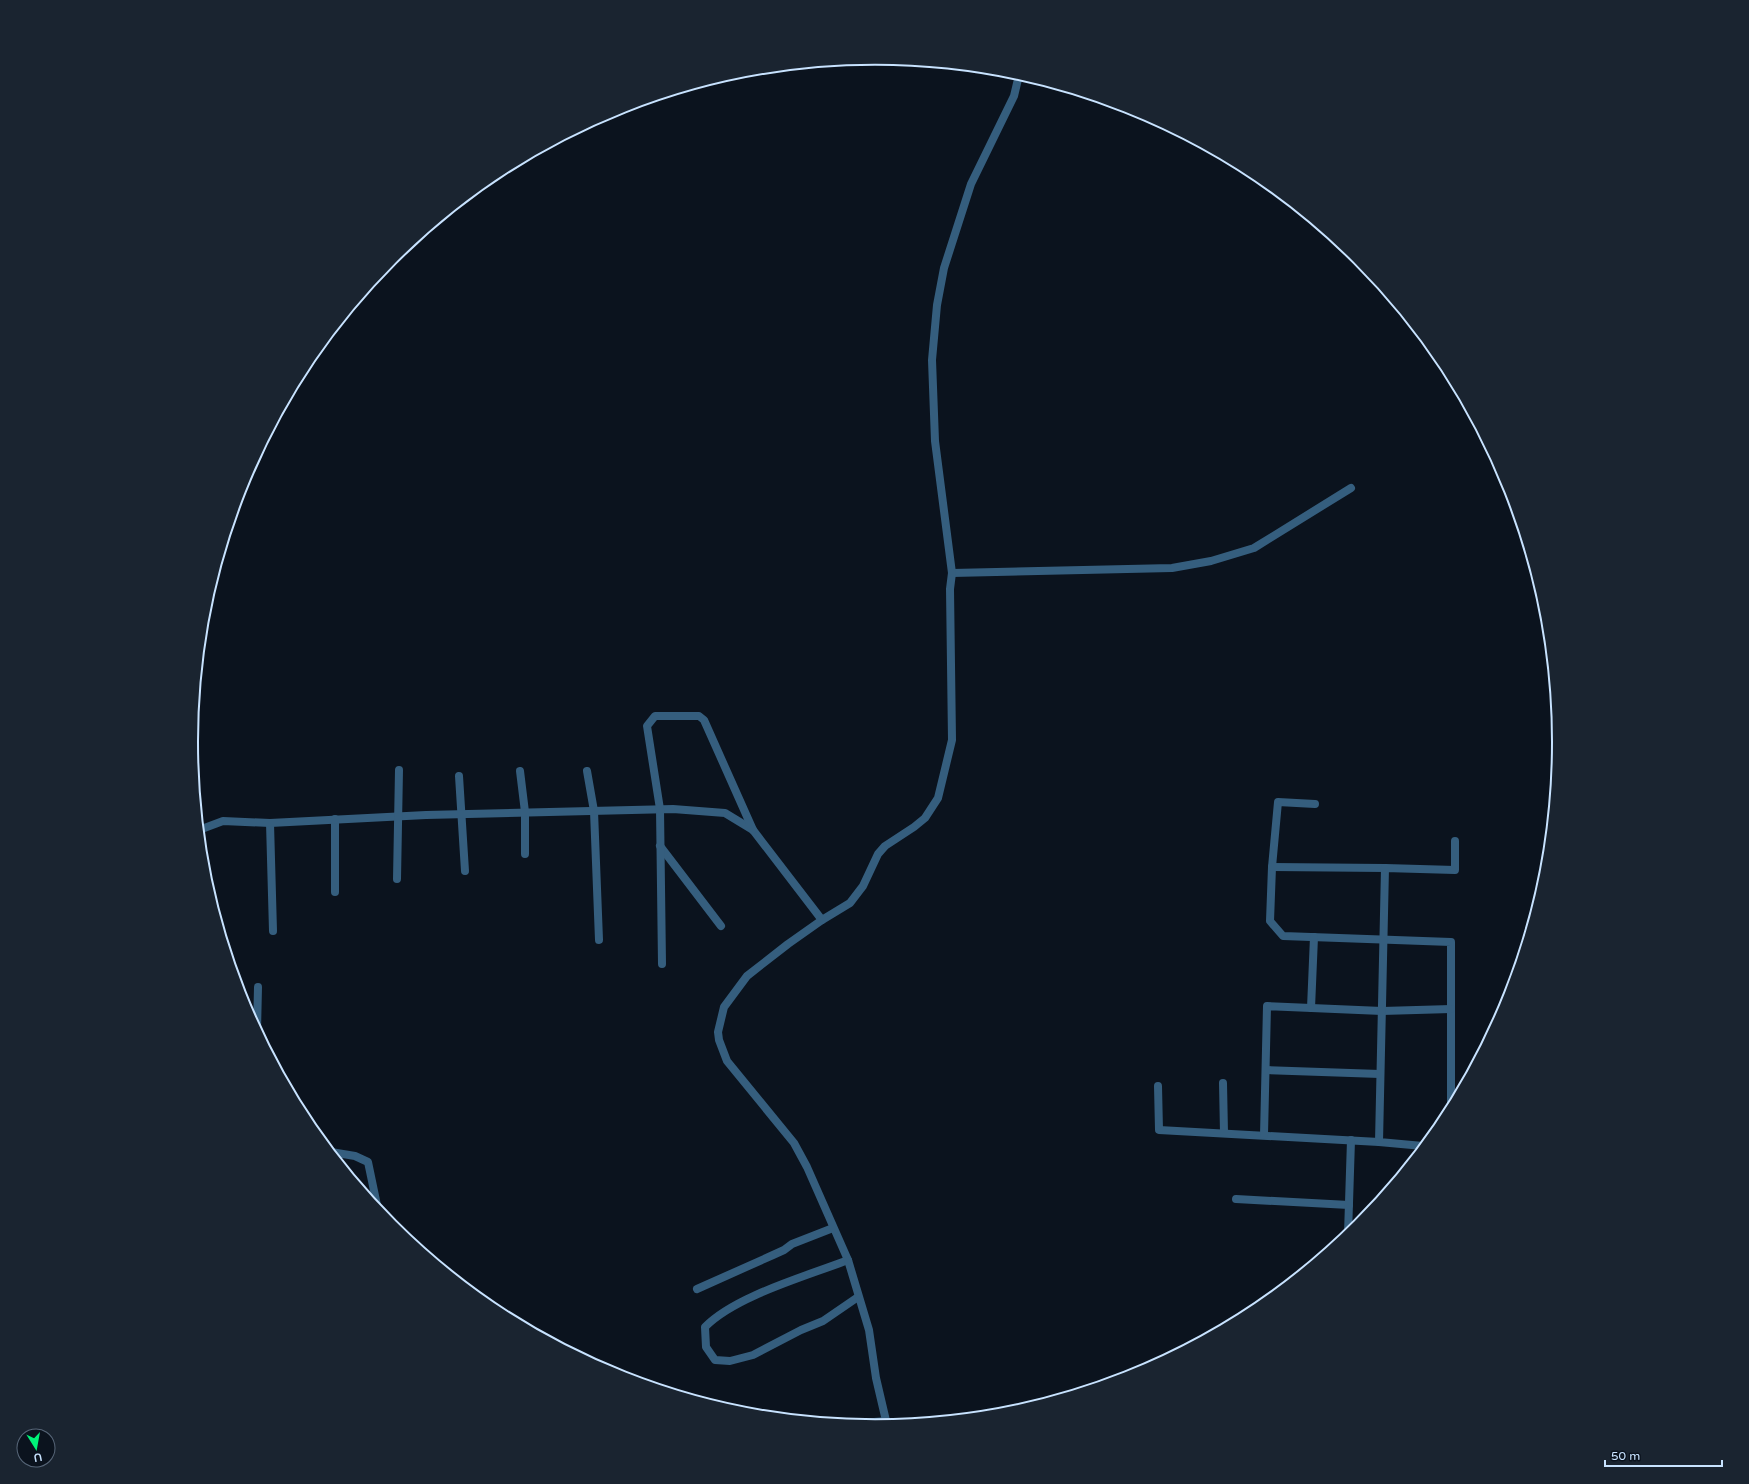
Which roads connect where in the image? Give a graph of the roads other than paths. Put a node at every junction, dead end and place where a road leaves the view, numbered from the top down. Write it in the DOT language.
graph roads {
  1 [pos="1018,81"];
  2 [pos="1351,488"];
  3 [pos="952,573"];
  4 [pos="399,770"];
  5 [pos="520,771"];
  6 [pos="587,771"];
  7 [pos="459,776"];
  8 [pos="1315,804"];
  9 [pos="660,809"];
  10 [pos="594,811"];
  11 [pos="524,812"];
  12 [pos="460,814"];
  13 [pos="398,816"];
  14 [pos="335,819"];
  15 [pos="270,823"];
  16 [pos="203,829"];
  17 [pos="753,830"];
  18 [pos="1455,841"];
  19 [pos="660,846"];
  20 [pos="526,854"];
  21 [pos="1272,867"];
  22 [pos="1385,868"];
  23 [pos="465,871"];
  24 [pos="397,879"];
  25 [pos="335,892"];
  26 [pos="822,920"];
  27 [pos="721,926"];
  28 [pos="273,931"];
  29 [pos="1314,937"];
  30 [pos="1384,939"];
  31 [pos="599,940"];
  32 [pos="662,964"];
  33 [pos="258,987"];
  34 [pos="1311,1008"];
  35 [pos="1451,1009"];
  36 [pos="1382,1010"];
  37 [pos="257,1019"];
  38 [pos="1266,1070"];
  39 [pos="1380,1074"];
  40 [pos="1223,1083"];
  41 [pos="1158,1086"];
  42 [pos="1451,1096"];
  43 [pos="1224,1133"];
  44 [pos="1264,1135"];
  45 [pos="1351,1140"];
  46 [pos="1379,1142"];
  47 [pos="1418,1146"];
  48 [pos="336,1153"];
  49 [pos="376,1199"];
  50 [pos="1236,1199"];
  51 [pos="1349,1206"];
  52 [pos="1348,1225"];
  53 [pos="833,1228"];
  54 [pos="848,1260"];
  55 [pos="697,1289"];
  56 [pos="858,1297"];
  57 [pos="886,1419"];
  1 -- 3 [label="street"];
  2 -- 3 [label="street"];
  3 -- 26 [label="street"];
  4 -- 13 [label="street"];
  5 -- 11 [label="street"];
  6 -- 10 [label="street"];
  7 -- 12 [label="street"];
  8 -- 21 [label="street"];
  9 -- 10 [label="street"];
  9 -- 17 [label="street"];
  9 -- 17 [label="street"];
  9 -- 19 [label="street"];
  10 -- 11 [label="street"];
  10 -- 31 [label="street"];
  11 -- 12 [label="street"];
  11 -- 20 [label="street"];
  12 -- 13 [label="street"];
  12 -- 23 [label="street"];
  13 -- 14 [label="street"];
  13 -- 24 [label="street"];
  14 -- 15 [label="street"];
  14 -- 25 [label="street"];
  15 -- 16 [label="street"];
  15 -- 28 [label="street"];
  17 -- 26 [label="street"];
  18 -- 22 [label="street"];
  19 -- 27 [label="street"];
  19 -- 32 [label="street"];
  21 -- 22 [label="street"];
  21 -- 29 [label="street"];
  22 -- 30 [label="street"];
  26 -- 53 [label="street"];
  29 -- 30 [label="street"];
  29 -- 34 [label="street"];
  30 -- 35 [label="street"];
  30 -- 36 [label="street"];
  33 -- 37 [label="street"];
  34 -- 36 [label="street"];
  34 -- 38 [label="street"];
  35 -- 36 [label="street"];
  35 -- 42 [label="street"];
  36 -- 39 [label="street"];
  38 -- 39 [label="street"];
  38 -- 44 [label="street"];
  39 -- 46 [label="street"];
  40 -- 43 [label="street"];
  41 -- 43 [label="street"];
  43 -- 44 [label="street"];
  44 -- 45 [label="street"];
  45 -- 46 [label="street"];
  45 -- 51 [label="street"];
  46 -- 47 [label="street"];
  48 -- 49 [label="street"];
  50 -- 51 [label="street"];
  51 -- 52 [label="street"];
  53 -- 54 [label="street"];
  53 -- 55 [label="street"];
  54 -- 56 [label="street"];
  54 -- 56 [label="street"];
  56 -- 57 [label="street"];
}
